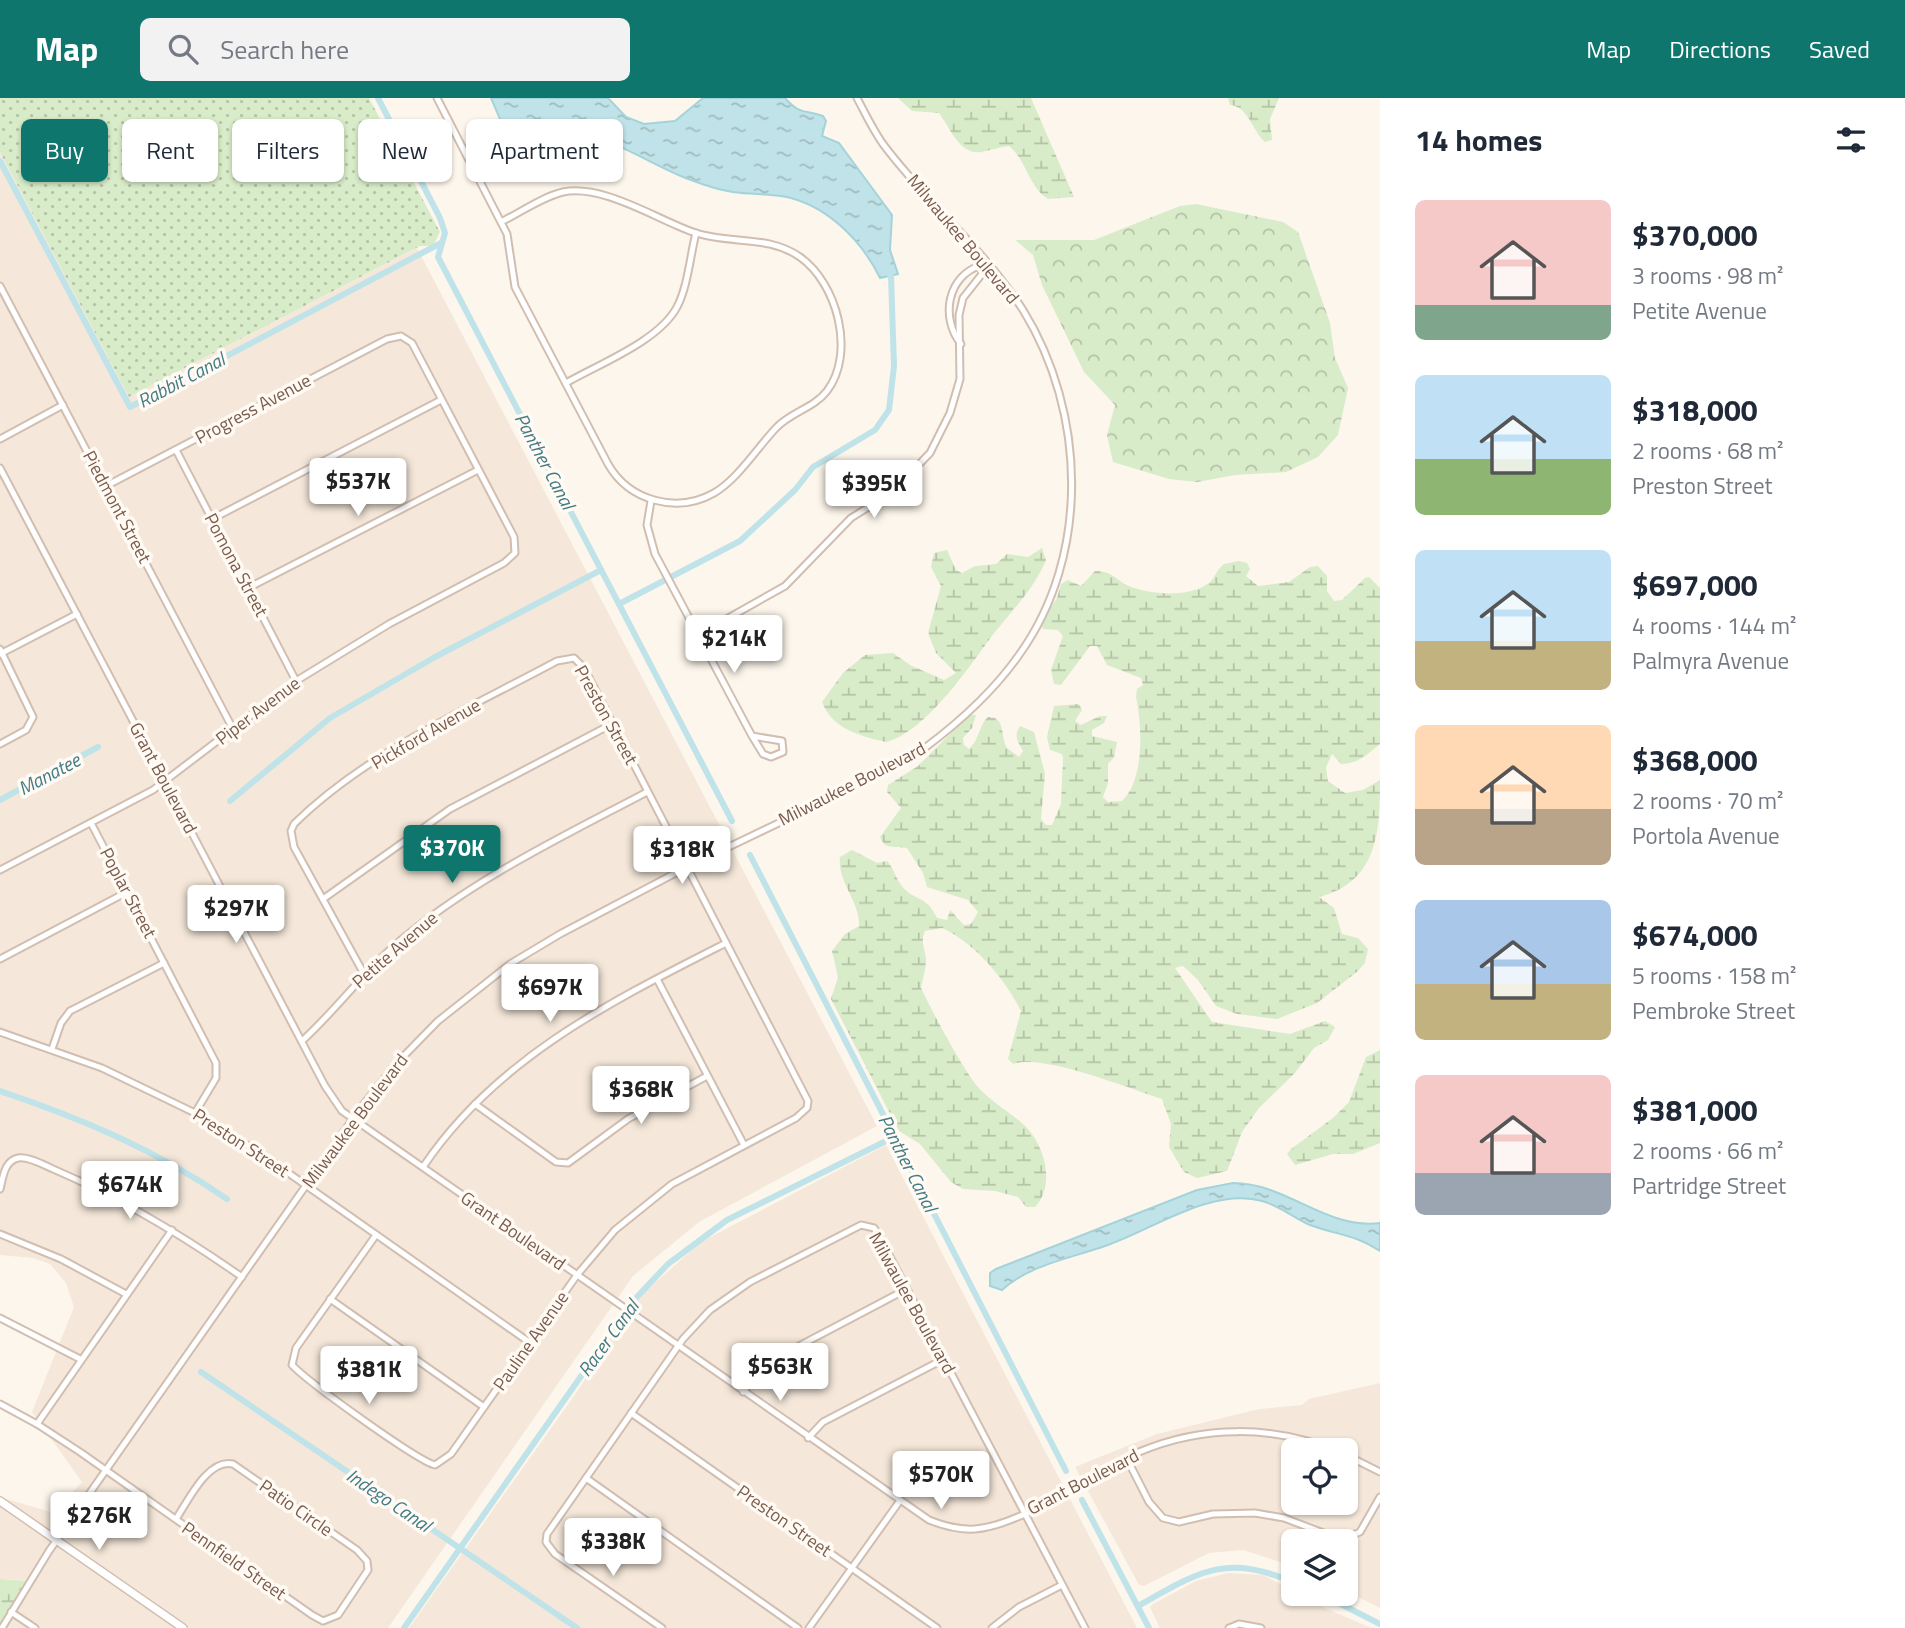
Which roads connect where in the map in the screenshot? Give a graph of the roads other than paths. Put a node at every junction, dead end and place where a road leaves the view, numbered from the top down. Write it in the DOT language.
graph roads {
  1 [pos="437,98"];
  2 [pos="857,98"];
  3 [pos="501,222"];
  4 [pos="696,233"];
  5 [pos="984,264"];
  6 [pos="0,286"];
  7 [pos="952,294"];
  8 [pos="963,298"];
  9 [pos="961,344"];
  10 [pos="566,383"];
  11 [pos="441,400"];
  12 [pos="63,405"];
  13 [pos="0,439"];
  14 [pos="176,450"];
  15 [pos="0,468"];
  16 [pos="478,470"];
  17 [pos="106,486"];
  18 [pos="651,501"];
  19 [pos="212,519"];
  20 [pos="248,588"];
  21 [pos="77,614"];
  22 [pos="698,635"];
  23 [pos="1,652"];
  24 [pos="574,658"];
  25 [pos="296,681"];
  26 [pos="612,724"];
  27 [pos="233,729"];
  28 [pos="752,736"];
  29 [pos="0,744"];
  30 [pos="165,782"];
  31 [pos="647,792"];
  32 [pos="91,823"];
  33 [pos="687,867"];
  34 [pos="0,870"];
  35 [pos="127,892"];
  36 [pos="323,899"];
  37 [pos="726,943"];
  38 [pos="0,959"];
  39 [pos="163,963"];
  40 [pos="363,974"];
  41 [pos="657,979"];
  42 [pos="0,1032"];
  43 [pos="302,1041"];
  44 [pos="52,1049"];
  45 [pos="707,1076"];
  46 [pos="475,1104"];
  47 [pos="807,1108"];
  48 [pos="195,1113"];
  49 [pos="353,1119"];
  50 [pos="744,1145"];
  51 [pos="423,1167"];
  52 [pos="306,1185"];
  53 [pos="0,1189"];
  54 [pos="172,1230"];
  55 [pos="0,1234"];
  56 [pos="376,1235"];
  57 [pos="576,1275"];
  58 [pos="242,1277"];
  59 [pos="907,1289"];
  60 [pos="126,1294"];
  61 [pos="330,1299"];
  62 [pos="0,1318"];
  63 [pos="529,1342"];
  64 [pos="677,1346"];
  65 [pos="80,1359"];
  66 [pos="944,1359"];
  67 [pos="743,1392"];
  68 [pos="0,1404"];
  69 [pos="484,1407"];
  70 [pos="631,1413"];
  71 [pos="37,1424"];
  72 [pos="808,1438"];
  73 [pos="1295,1438"];
  74 [pos="1127,1459"];
  75 [pos="1358,1461"];
  76 [pos="106,1471"];
  77 [pos="1380,1472"];
  78 [pos="586,1478"];
  79 [pos="1380,1496"];
  80 [pos="0,1501"];
  81 [pos="900,1502"];
  82 [pos="1024,1513"];
  83 [pos="176,1519"];
  84 [pos="58,1540"];
  85 [pos="851,1568"];
  86 [pos="1062,1585"];
  87 [pos="10,1612"];
  88 [pos="330,1620"];
  89 [pos="1231,1627"];
  90 [pos="2,1628"];
  91 [pos="35,1628"];
  92 [pos="183,1628"];
  93 [pos="662,1628"];
  94 [pos="798,1628"];
  95 [pos="809,1628"];
  96 [pos="937,1628"];
  97 [pos="992,1628"];
  98 [pos="1085,1628"];
  99 [pos="1261,1628"];
  1 -- 3 [label="street"];
  2 -- 5 [label="street, Milwaukee Boulevard"];
  3 -- 4 [label="street"];
  3 -- 10 [label="street"];
  4 -- 10 [label="street"];
  4 -- 18 [label="street"];
  5 -- 7 [label="street"];
  5 -- 8 [label="street"];
  5 -- 33 [label="street, Milwaukee Boulevard"];
  6 -- 12 [label="street, Piedmont Street"];
  7 -- 8 [label="street"];
  7 -- 9 [label="street"];
  8 -- 9 [label="street"];
  9 -- 22 [label="street"];
  10 -- 18 [label="street"];
  11 -- 14 [label="street, Progress Avenue"];
  11 -- 16 [label="street"];
  11 -- 19 [label="street"];
  12 -- 13 [label="street"];
  12 -- 17 [label="street, Piedmont Street"];
  14 -- 17 [label="street, Progress Avenue"];
  14 -- 19 [label="street, Pomona Street"];
  15 -- 21 [label="street, Grant Boulevard"];
  16 -- 20 [label="street"];
  16 -- 25 [label="street, Piper Avenue"];
  17 -- 27 [label="street, Piedmont Street"];
  18 -- 22 [label="street"];
  19 -- 20 [label="street, Pomona Street"];
  20 -- 25 [label="street, Pomona Street"];
  21 -- 23 [label="street"];
  21 -- 30 [label="street, Grant Boulevard"];
  22 -- 28 [label="street"];
  23 -- 29 [label="street"];
  24 -- 26 [label="street, Preston Street"];
  24 -- 36 [label="street, Pickford Avenue"];
  25 -- 27 [label="street, Piper Avenue"];
  26 -- 31 [label="street, Preston Street"];
  26 -- 36 [label="street"];
  27 -- 30 [label="street, Piper Avenue"];
  28 -- 28 [label="street"];
  30 -- 32 [label="street, Piper Avenue"];
  30 -- 43 [label="street, Grant Boulevard"];
  31 -- 33 [label="street, Preston Street"];
  31 -- 40 [label="street, Petite Avenue"];
  32 -- 34 [label="street, Piper Avenue"];
  32 -- 35 [label="street, Poplar Street"];
  33 -- 37 [label="street, Preston Street"];
  33 -- 49 [label="street, Milwaukee Boulevard"];
  35 -- 38 [label="street"];
  35 -- 39 [label="street, Poplar Street"];
  36 -- 40 [label="street"];
  37 -- 41 [label="street"];
  37 -- 47 [label="street, Preston Street"];
  39 -- 44 [label="street"];
  39 -- 48 [label="street, Poplar Street"];
  40 -- 43 [label="street, Petite Avenue"];
  41 -- 45 [label="street"];
  41 -- 46 [label="street"];
  42 -- 44 [label="street, Preston Street"];
  43 -- 49 [label="street, Grant Boulevard"];
  44 -- 48 [label="street, Preston Street"];
  45 -- 46 [label="street"];
  45 -- 50 [label="street"];
  46 -- 51 [label="street"];
  47 -- 50 [label="street, Pauline Avenue"];
  48 -- 52 [label="street, Preston Street"];
  49 -- 51 [label="street, Grant Boulevard"];
  49 -- 52 [label="street, Milwaukee Boulevard"];
  50 -- 57 [label="street, Pauline Avenue"];
  51 -- 57 [label="street, Grant Boulevard"];
  52 -- 56 [label="street, Preston Street"];
  52 -- 58 [label="street, Milwaukee Boulevard"];
  53 -- 54 [label="street"];
  54 -- 58 [label="street"];
  54 -- 60 [label="street"];
  55 -- 60 [label="street"];
  56 -- 61 [label="street"];
  56 -- 63 [label="street, Preston Street"];
  57 -- 63 [label="street, Pauline Avenue"];
  57 -- 64 [label="street, Grant Boulevard"];
  58 -- 76 [label="street, Milwaukee Boulevard"];
  59 -- 64 [label="street, Milwaulee Boulevard"];
  59 -- 66 [label="street, Milwaulee Boulevard"];
  59 -- 67 [label="street"];
  60 -- 65 [label="street"];
  61 -- 69 [label="street"];
  61 -- 69 [label="street, Pauline Avenue"];
  62 -- 65 [label="street"];
  63 -- 69 [label="street, Pauline Avenue"];
  64 -- 67 [label="street, Grant Boulevard"];
  64 -- 70 [label="street, Milwaulee Boulevard"];
  65 -- 71 [label="street"];
  66 -- 72 [label="street"];
  66 -- 82 [label="street, Milwaulee Boulevard"];
  67 -- 72 [label="street, Grant Boulevard"];
  68 -- 71 [label="street, Pennfield Street"];
  70 -- 78 [label="street, Milwaulee Boulevard"];
  70 -- 85 [label="street, Preston Street"];
  71 -- 76 [label="street, Pennfield Street"];
  72 -- 81 [label="street, Grant Boulevard"];
  73 -- 74 [label="street, Grant Boulevard"];
  74 -- 79 [label="street"];
  74 -- 82 [label="street, Grant Boulevard"];
  75 -- 77 [label="street"];
  76 -- 83 [label="street, Pennfield Street"];
  76 -- 84 [label="street, Milwaukee Boulevard"];
  78 -- 93 [label="street, Milwaulee Boulevard"];
  78 -- 94 [label="street"];
  80 -- 84 [label="street"];
  81 -- 82 [label="street, Grant Boulevard"];
  81 -- 85 [label="street"];
  82 -- 86 [label="street"];
  83 -- 88 [label="street, Pennfield Street"];
  83 -- 88 [label="street, Patio Circle"];
  84 -- 87 [label="street, Milwaukee Boulevard"];
  84 -- 92 [label="street"];
  85 -- 95 [label="street"];
  85 -- 96 [label="street, Preston Street"];
  86 -- 97 [label="street"];
  86 -- 98 [label="street"];
  87 -- 90 [label="street, Milwaukee Boulevard"];
  87 -- 91 [label="street"];
  89 -- 99 [label="street"];
}
